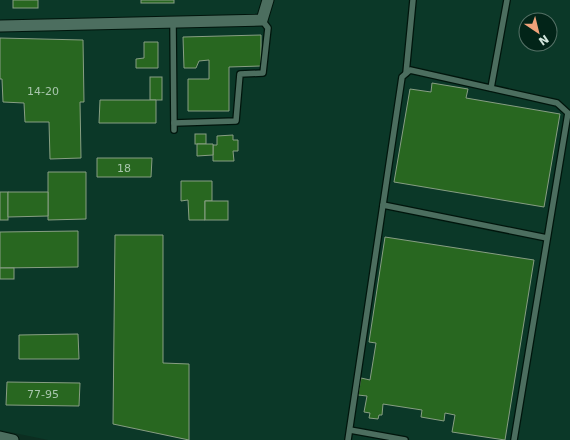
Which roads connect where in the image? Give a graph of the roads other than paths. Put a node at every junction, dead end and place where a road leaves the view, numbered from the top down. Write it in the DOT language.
graph roads {
  1 [pos="268,0"];
  2 [pos="413,0"];
  3 [pos="507,0"];
  4 [pos="262,20"];
  5 [pos="173,22"];
  6 [pos="0,26"];
  7 [pos="406,73"];
  8 [pos="491,88"];
  9 [pos="174,123"];
  10 [pos="174,130"];
  11 [pos="383,205"];
  12 [pos="547,238"];
  13 [pos="350,430"];
  14 [pos="0,437"];
  15 [pos="14,440"];
  16 [pos="348,440"];
  17 [pos="405,440"];
  18 [pos="514,440"];
  1 -- 4 [label="street"];
  2 -- 7 [label="lane"];
  3 -- 8 [label="lane"];
  4 -- 5 [label="street"];
  4 -- 9 [label="lane"];
  5 -- 6 [label="street"];
  5 -- 9 [label="lane"];
  7 -- 8 [label="lane"];
  7 -- 11 [label="lane"];
  8 -- 12 [label="lane"];
  9 -- 10 [label="lane"];
  11 -- 12 [label="lane"];
  11 -- 13 [label="lane"];
  12 -- 18 [label="lane"];
  13 -- 16 [label="lane"];
  13 -- 17 [label="lane"];
  14 -- 15 [label="street"];
}
